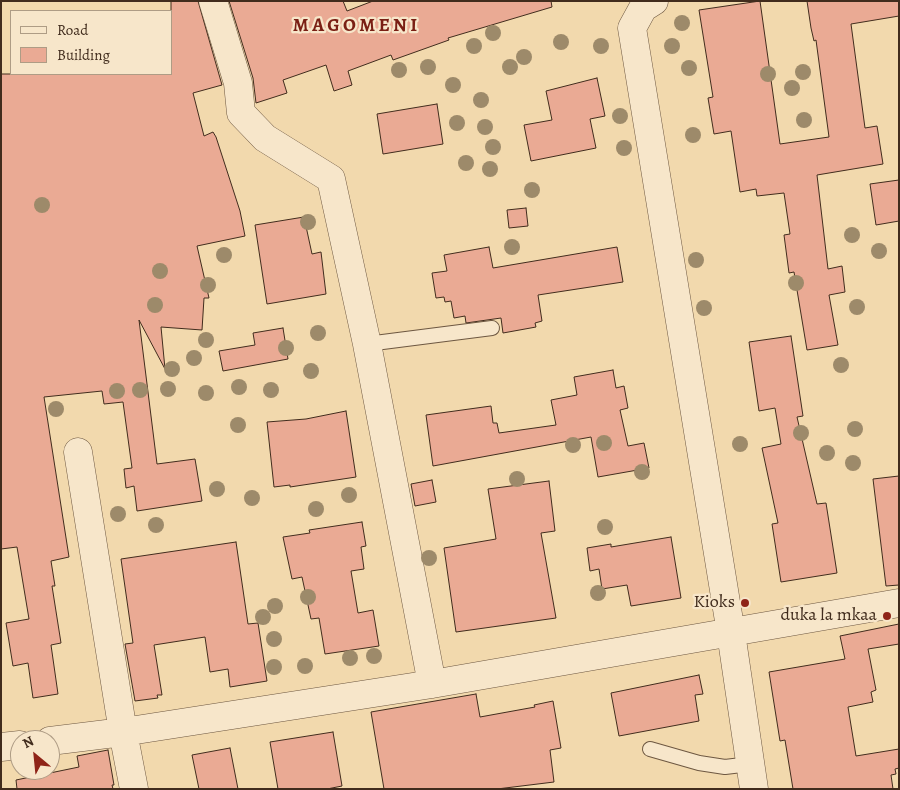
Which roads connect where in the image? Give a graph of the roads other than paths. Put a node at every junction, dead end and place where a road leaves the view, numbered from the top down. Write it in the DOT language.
graph roads {
  1 [pos="213,1"];
  2 [pos="654,1"];
  3 [pos="492,328"];
  4 [pos="367,344"];
  5 [pos="78,452"];
  6 [pos="899,603"];
  7 [pos="731,633"];
  8 [pos="432,684"];
  9 [pos="123,732"];
  10 [pos="60,740"];
  11 [pos="650,749"];
  12 [pos="752,776"];
  13 [pos="134,789"];
  1 -- 4 [label="street"];
  2 -- 7 [label="street"];
  3 -- 4 [label="lane"];
  4 -- 8 [label="street"];
  5 -- 9 [label="street"];
  6 -- 7 [label="street"];
  7 -- 8 [label="street"];
  7 -- 12 [label="street"];
  8 -- 9 [label="street"];
  9 -- 10 [label="street"];
  9 -- 13 [label="street"];
  11 -- 12 [label="lane"];
}
